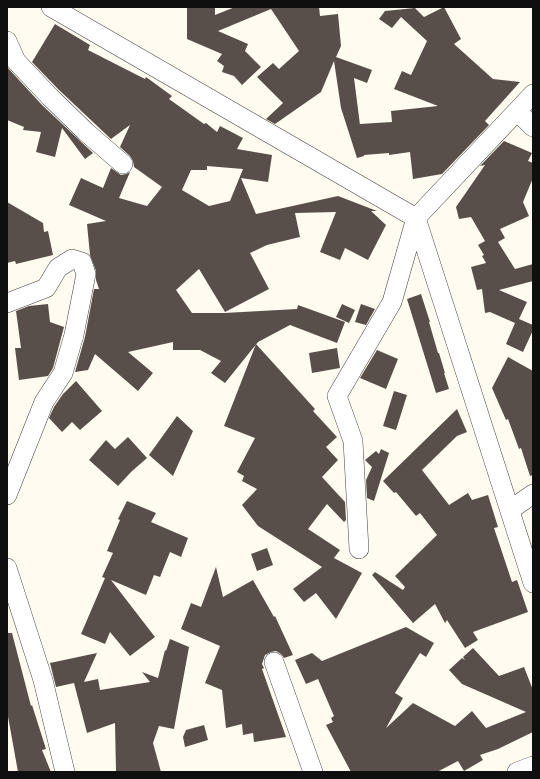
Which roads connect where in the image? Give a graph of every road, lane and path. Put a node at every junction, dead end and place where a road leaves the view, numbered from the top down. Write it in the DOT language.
graph roads {
  1 [pos="51,7"];
  2 [pos="7,41"];
  3 [pos="533,94"];
  4 [pos="518,112"];
  5 [pos="533,127"];
  6 [pos="123,164"];
  7 [pos="416,218"];
  8 [pos="7,303"];
  9 [pos="533,494"];
  10 [pos="7,495"];
  11 [pos="510,510"];
  12 [pos="359,549"];
  13 [pos="7,568"];
  14 [pos="533,583"];
  15 [pos="274,662"];
  16 [pos="533,766"];
  17 [pos="65,772"];
  18 [pos="313,772"];
  19 [pos="517,772"];
  1 -- 7 [label="street"];
  2 -- 6 [label="street"];
  3 -- 4 [label="street"];
  4 -- 5 [label="street"];
  4 -- 7 [label="street"];
  7 -- 11 [label="street"];
  7 -- 12 [label="street"];
  8 -- 10 [label="street"];
  9 -- 11 [label="street"];
  11 -- 14 [label="street"];
  13 -- 17 [label="street"];
  15 -- 18 [label="street"];
  16 -- 19 [label="street"];
}
